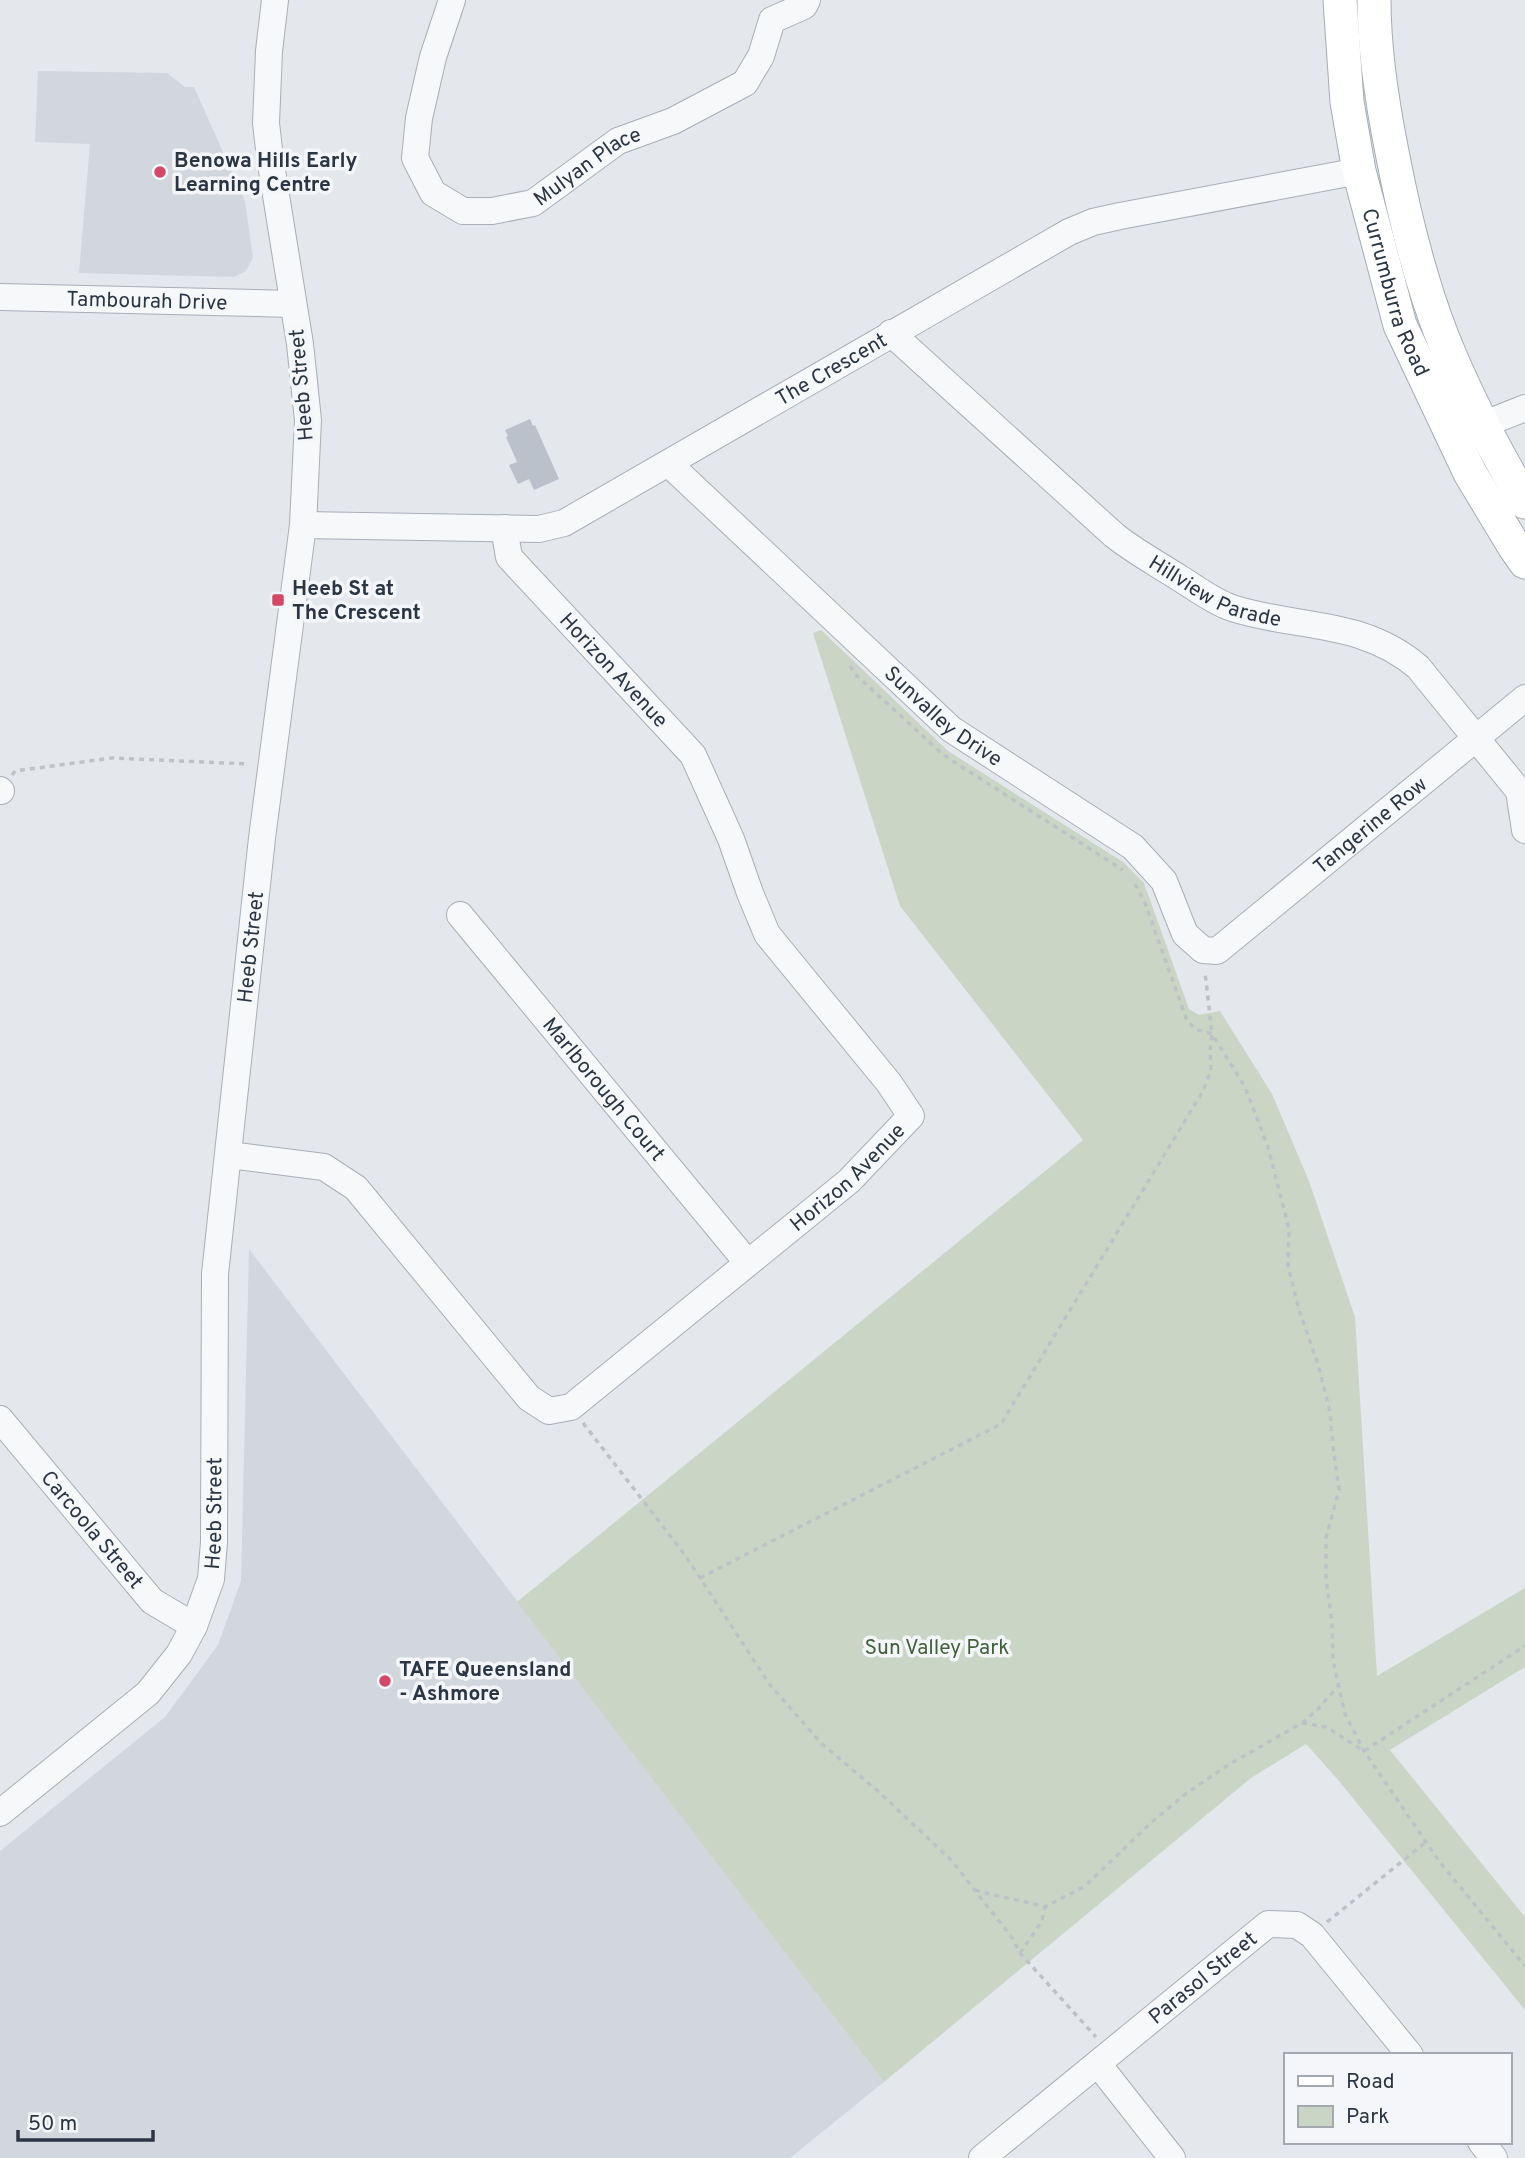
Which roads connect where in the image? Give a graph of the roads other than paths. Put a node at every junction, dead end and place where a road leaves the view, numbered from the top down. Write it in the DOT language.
graph roads {
  1 [pos="275,0"];
  2 [pos="452,0"];
  3 [pos="807,0"];
  4 [pos="1340,0"];
  5 [pos="1374,0"];
  6 [pos="766,10"];
  7 [pos="1359,172"];
  8 [pos="0,297"];
  9 [pos="293,304"];
  10 [pos="891,333"];
  11 [pos="1525,408"];
  12 [pos="1482,425"];
  13 [pos="669,464"];
  14 [pos="1525,502"];
  15 [pos="303,525"];
  16 [pos="504,528"];
  17 [pos="1525,562"];
  18 [pos="1525,698"];
  19 [pos="1477,738"];
  20 [pos="1525,830"];
  21 [pos="460,915"];
  22 [pos="1210,951"];
  23 [pos="229,1155"];
  24 [pos="747,1262"];
  25 [pos="0,1419"];
  26 [pos="194,1626"];
  27 [pos="0,1813"];
  28 [pos="1408,2053"];
  29 [pos="1104,2059"];
  30 [pos="1483,2144"];
  31 [pos="982,2158"];
  32 [pos="1172,2158"];
  33 [pos="1494,2158"];
  1 -- 9 [label="street, Heeb Street"];
  2 -- 6 [label="street, Mulyan Place"];
  3 -- 6 [label="street, Mulyan Place"];
  4 -- 7 [label="main road, Currumburra Road"];
  5 -- 12 [label="main road, Currumburra Road"];
  7 -- 10 [label="street, The Crescent"];
  7 -- 17 [label="main road, Currumburra Road"];
  8 -- 9 [label="street, Tambourah Drive"];
  9 -- 15 [label="street, Heeb Street"];
  10 -- 13 [label="street, The Crescent"];
  10 -- 19 [label="street, Hillview Parade"];
  11 -- 12 [label="street"];
  12 -- 14 [label="main road, Currumburra Road"];
  13 -- 16 [label="street, The Crescent"];
  13 -- 22 [label="street, Sunvalley Drive"];
  15 -- 16 [label="street, The Crescent"];
  15 -- 23 [label="street, Heeb Street"];
  16 -- 24 [label="street, Horizon Avenue"];
  18 -- 19 [label="street, Tangerine Row"];
  19 -- 20 [label="street, Hillview Parade"];
  19 -- 22 [label="street, Tangerine Row"];
  21 -- 24 [label="street, Marlborough Court"];
  23 -- 24 [label="street, Horizon Avenue"];
  23 -- 26 [label="street, Heeb Street"];
  25 -- 26 [label="street, Carcoola Street"];
  26 -- 27 [label="street, Heeb Street"];
  28 -- 29 [label="street, Parasol Street"];
  29 -- 31 [label="street, Parasol Street"];
  29 -- 32 [label="street"];
  30 -- 33 [label="street"];
}
